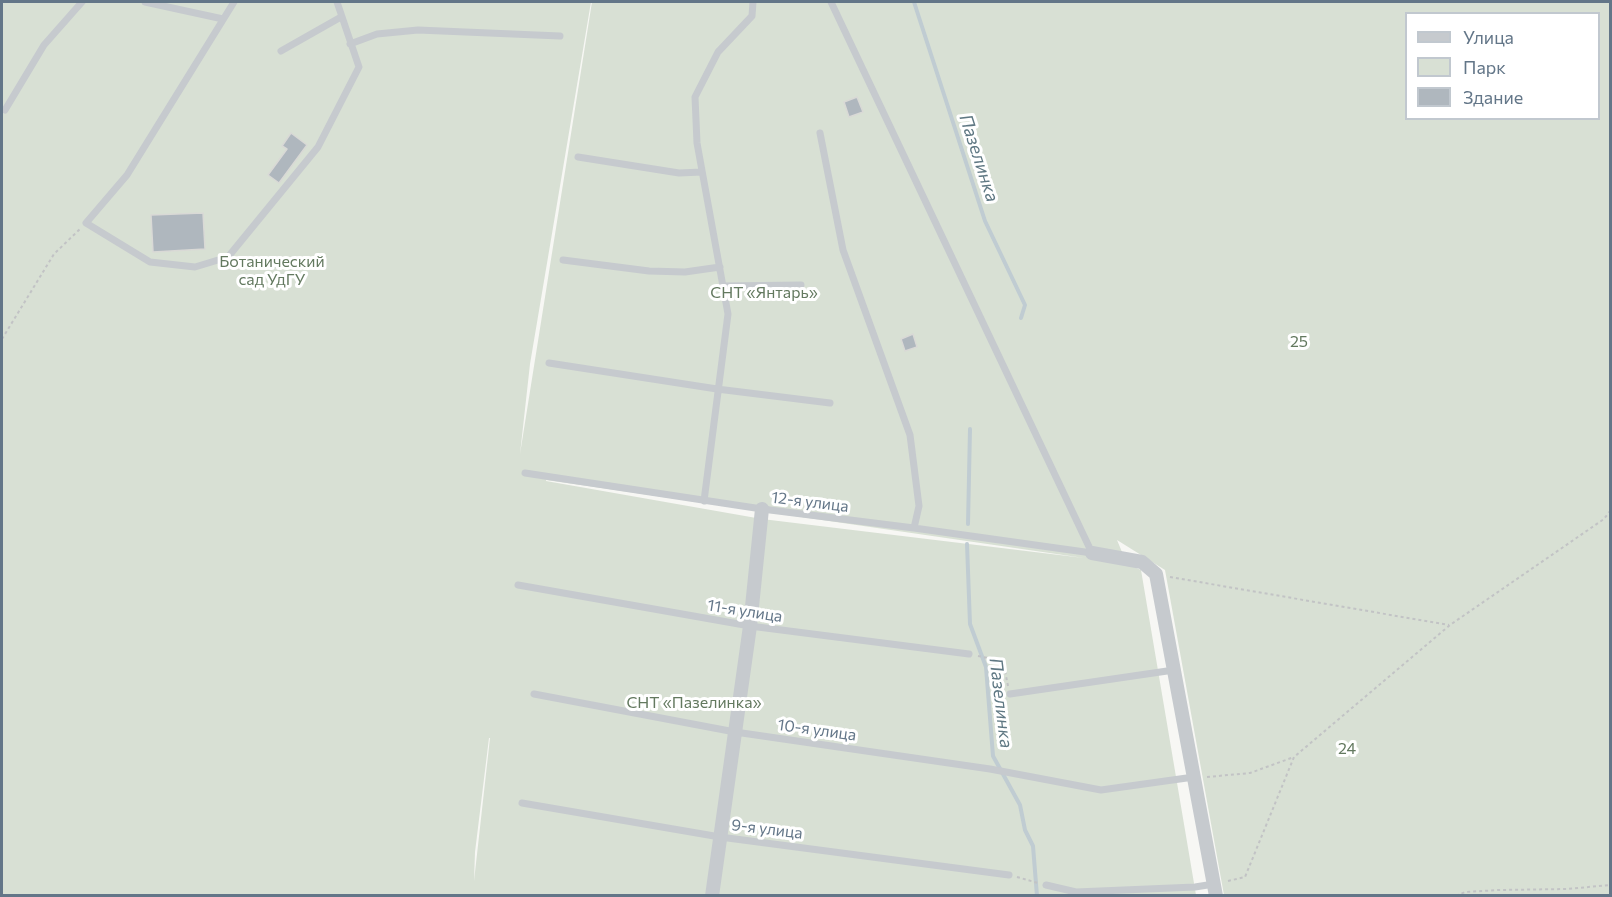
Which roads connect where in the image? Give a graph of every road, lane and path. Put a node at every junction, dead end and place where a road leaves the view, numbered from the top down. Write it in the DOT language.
graph roads {
  1 [pos="82,2"];
  2 [pos="145,2"];
  3 [pos="234,2"];
  4 [pos="337,2"];
  5 [pos="753,2"];
  6 [pos="831,2"];
  7 [pos="341,17"];
  8 [pos="223,19"];
  9 [pos="560,36"];
  10 [pos="350,44"];
  11 [pos="281,51"];
  12 [pos="5,110"];
  13 [pos="820,133"];
  14 [pos="578,157"];
  15 [pos="702,172"];
  16 [pos="86,223"];
  17 [pos="563,260"];
  18 [pos="720,267"];
  19 [pos="801,285"];
  20 [pos="723,286"];
  21 [pos="2,339"];
  22 [pos="549,363"];
  23 [pos="717,389"];
  24 [pos="830,403"];
  25 [pos="525,473"];
  26 [pos="704,501"];
  27 [pos="762,510"];
  28 [pos="1611,511"];
  29 [pos="914,528"];
  30 [pos="1092,552"];
  31 [pos="1156,574"];
  32 [pos="518,585"];
  33 [pos="1450,625"];
  34 [pos="750,626"];
  35 [pos="969,654"];
  36 [pos="988,658"];
  37 [pos="1174,670"];
  38 [pos="534,694"];
  39 [pos="1010,694"];
  40 [pos="735,732"];
  41 [pos="1294,758"];
  42 [pos="1194,777"];
  43 [pos="522,803"];
  44 [pos="720,837"];
  45 [pos="1009,875"];
  46 [pos="1046,885"];
  47 [pos="1611,885"];
  48 [pos="1215,890"];
  49 [pos="712,896"];
  50 [pos="1456,896"];
  1 -- 12 [label="lane"];
  2 -- 8 [label="lane"];
  3 -- 8 [label="lane"];
  4 -- 7 [label="lane"];
  5 -- 15 [label="lane"];
  6 -- 30 [label="lane"];
  7 -- 10 [label="lane"];
  7 -- 11 [label="lane"];
  8 -- 16 [label="lane"];
  9 -- 10 [label="lane"];
  10 -- 16 [label="lane"];
  13 -- 29 [label="lane"];
  14 -- 15 [label="lane"];
  15 -- 18 [label="lane"];
  16 -- 21 [label="path"];
  17 -- 18 [label="lane"];
  18 -- 20 [label="lane"];
  19 -- 20 [label="lane"];
  20 -- 23 [label="lane"];
  22 -- 23 [label="lane"];
  23 -- 24 [label="lane"];
  23 -- 26 [label="lane"];
  25 -- 26 [label="lane, 12-я улица"];
  26 -- 27 [label="lane, 12-я улица"];
  27 -- 29 [label="lane, 12-я улица"];
  27 -- 34 [label="street"];
  28 -- 33 [label="path"];
  29 -- 30 [label="lane, 12-я улица"];
  30 -- 31 [label="street"];
  31 -- 33 [label="path"];
  31 -- 37 [label="street"];
  32 -- 34 [label="lane, 11-я улица"];
  33 -- 41 [label="path"];
  34 -- 35 [label="lane, 11-я улица"];
  34 -- 40 [label="street"];
  36 -- 39 [label="path"];
  37 -- 39 [label="lane"];
  37 -- 42 [label="street"];
  38 -- 40 [label="lane, 10-я улица"];
  40 -- 42 [label="lane, 10-я улица"];
  40 -- 44 [label="street"];
  41 -- 42 [label="path"];
  41 -- 48 [label="path"];
  42 -- 48 [label="street"];
  43 -- 44 [label="lane, 9-я улица"];
  44 -- 45 [label="lane, 9-я улица"];
  44 -- 49 [label="street"];
  46 -- 48 [label="lane"];
  47 -- 50 [label="path"];
}
